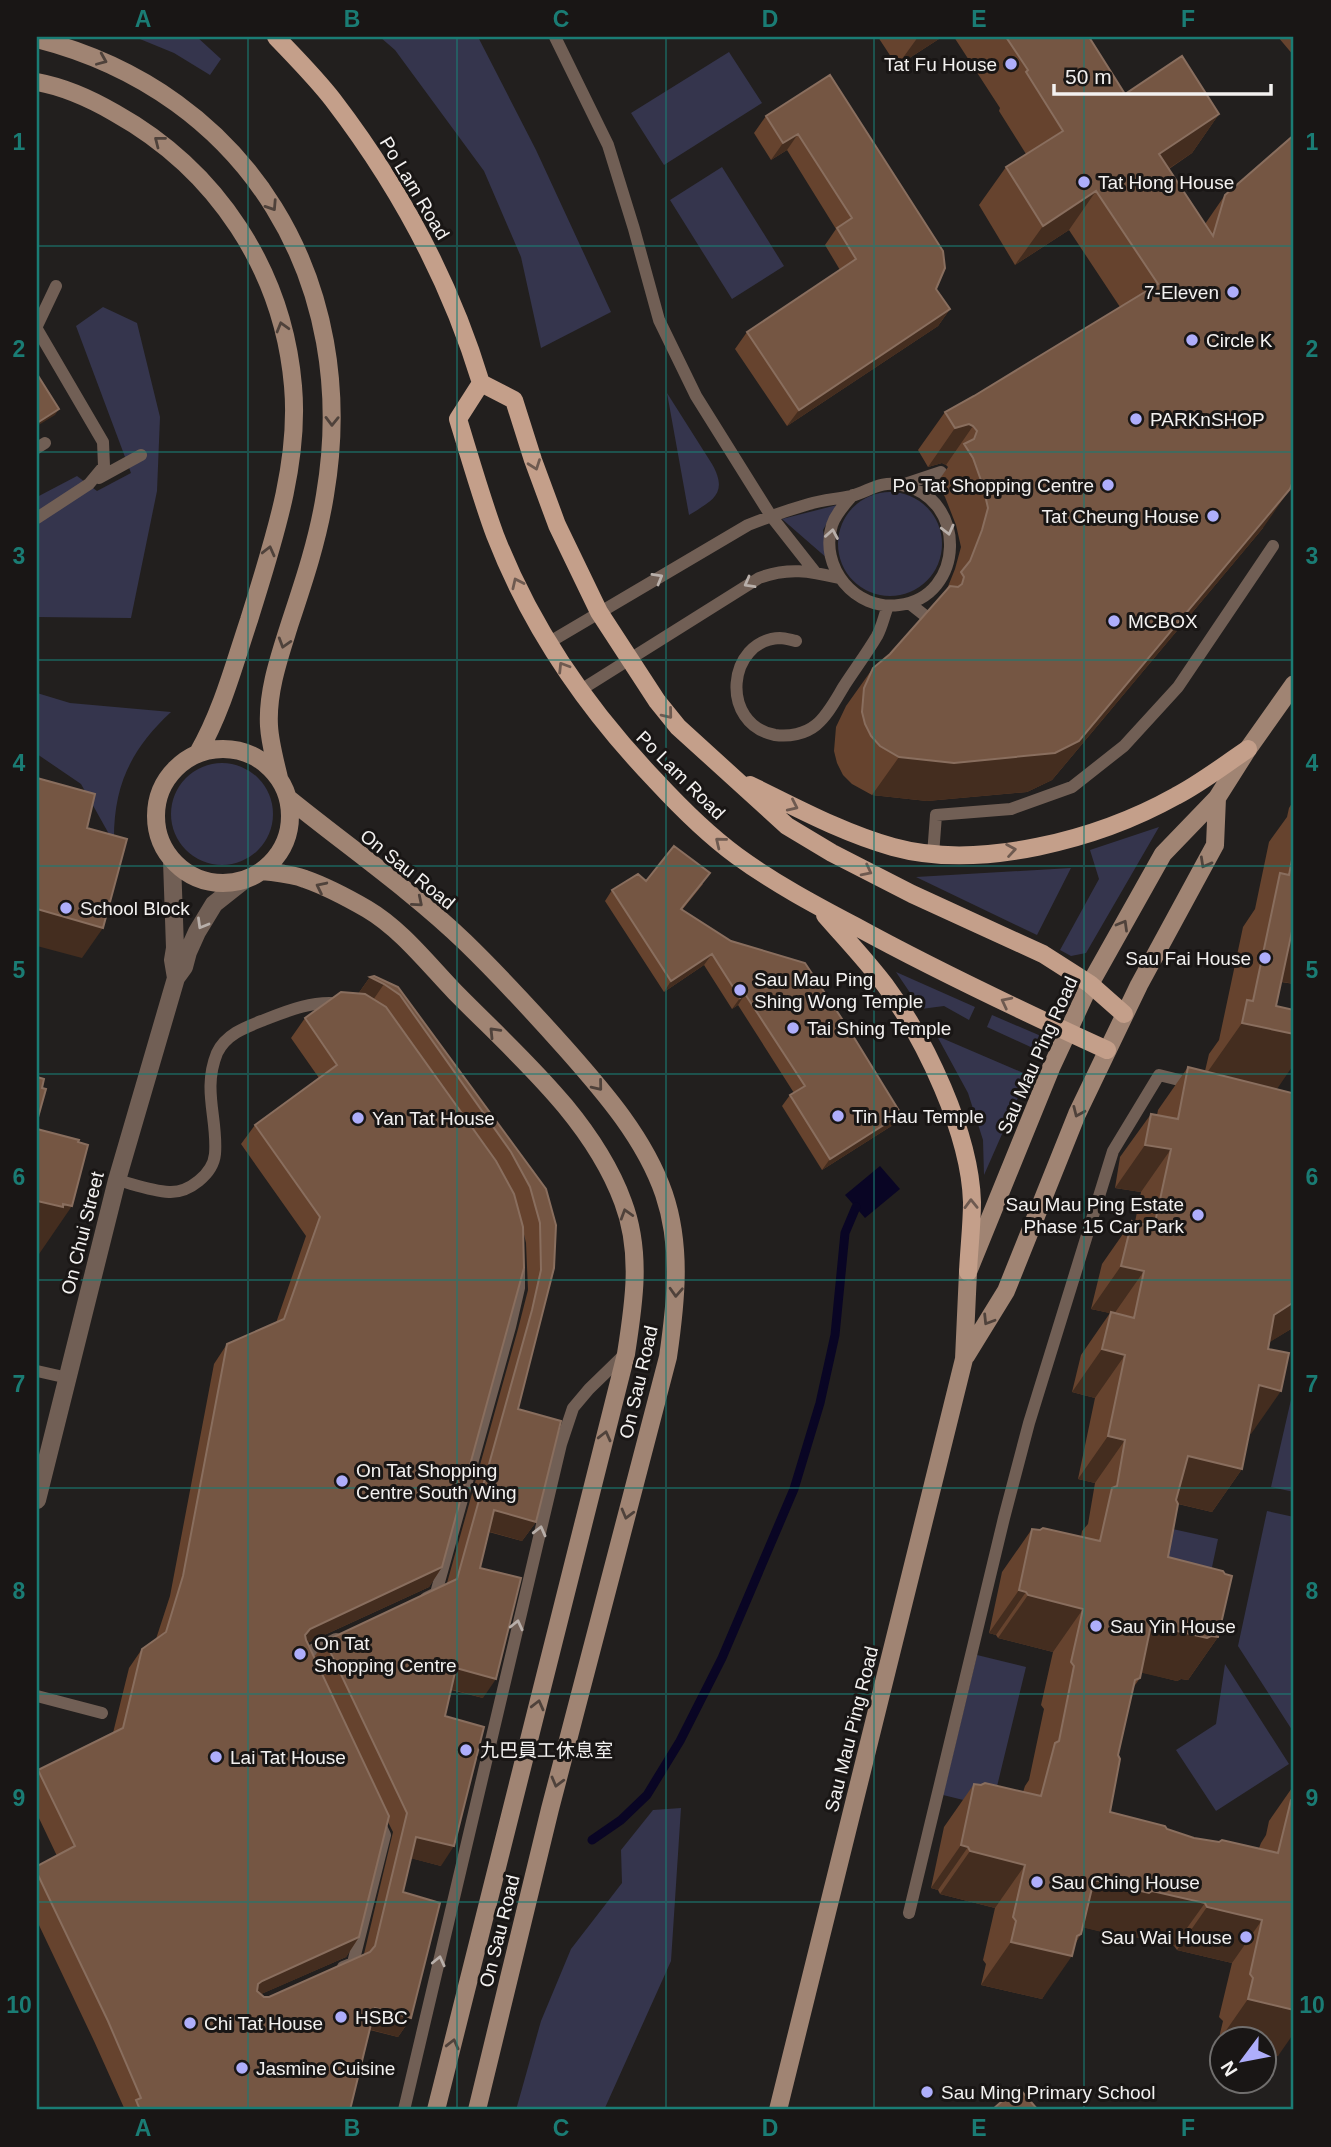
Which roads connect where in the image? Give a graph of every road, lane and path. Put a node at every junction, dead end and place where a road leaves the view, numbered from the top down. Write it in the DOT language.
graph roads {
  1 [pos="276,37"];
  2 [pos="555,37"];
  3 [pos="37,39"];
  4 [pos="37,82"];
  5 [pos="55,286"];
  6 [pos="37,328"];
  7 [pos="481,383"];
  8 [pos="141,455"];
  9 [pos="941,472"];
  10 [pos="89,484"];
  11 [pos="902,485"];
  12 [pos="853,495"];
  13 [pos="771,516"];
  14 [pos="37,518"];
  15 [pos="1273,546"];
  16 [pos="814,572"];
  17 [pos="839,578"];
  18 [pos="909,603"];
  19 [pos="888,606"];
  20 [pos="599,612"];
  21 [pos="928,618"];
  22 [pos="796,641"];
  23 [pos="548,643"];
  24 [pos="629,659"];
  25 [pos="1294,684"];
  26 [pos="579,691"];
  27 [pos="1248,749"];
  28 [pos="198,753"];
  29 [pos="732,776"];
  30 [pos="279,778"];
  31 [pos="288,798"];
  32 [pos="1217,798"];
  33 [pos="933,855"];
  34 [pos="172,861"];
  35 [pos="263,871"];
  36 [pos="243,881"];
  37 [pos="818,906"];
  38 [pos="176,978"];
  39 [pos="1090,984"];
  40 [pos="359,1007"];
  41 [pos="1124,1014"];
  42 [pos="1067,1031"];
  43 [pos="1107,1050"];
  44 [pos="1213,1088"];
  45 [pos="117,1180"];
  46 [pos="519,1256"];
  47 [pos="968,1272"];
  48 [pos="626,1354"];
  49 [pos="964,1359"];
  50 [pos="37,1371"];
  51 [pos="68,1378"];
  52 [pos="37,1500"];
  53 [pos="411,1605"];
  54 [pos="350,1633"];
  55 [pos="306,1668"];
  56 [pos="37,1696"];
  57 [pos="102,1713"];
  58 [pos="374,1811"];
  59 [pos="909,1913"];
  60 [pos="328,1974"];
  61 [pos="404,2110"];
  62 [pos="436,2110"];
  63 [pos="477,2110"];
  64 [pos="779,2110"];
  1 -- 7 [label="main road, Po Lam Road"];
  2 -- 13 [label="lane"];
  3 -- 30 [label="main road, one-way"];
  28 -- 4 [label="main road, one-way"];
  5 -- 6 [label="lane"];
  6 -- 10 [label="lane"];
  7 -- 20 [label="main road, Po Lam Road, one-way"];
  23 -- 7 [label="main road, Po Lam Road, one-way"];
  8 -- 10 [label="lane"];
  9 -- 11 [label="lane"];
  10 -- 14 [label="lane"];
  11 -- 12 [label="lane"];
  11 -- 18 [label="lane, one-way"];
  12 -- 13 [label="lane"];
  17 -- 12 [label="lane, one-way"];
  13 -- 16 [label="lane"];
  20 -- 13 [label="lane, one-way"];
  15 -- 33 [label="lane"];
  16 -- 17 [label="lane"];
  16 -- 24 [label="lane, one-way"];
  17 -- 19 [label="lane"];
  18 -- 19 [label="lane"];
  18 -- 21 [label="lane"];
  19 -- 22 [label="lane"];
  20 -- 23 [label="lane"];
  20 -- 24 [label="main road, Po Lam Road"];
  26 -- 23 [label="main road, Po Lam Road, one-way"];
  24 -- 26 [label="lane"];
  24 -- 29 [label="main road, Po Lam Road, one-way"];
  25 -- 27 [label="main road, Sau Mau Ping Road"];
  37 -- 26 [label="main road, Po Lam Road, one-way"];
  27 -- 32 [label="main road, Sau Mau Ping Road"];
  33 -- 27 [label="main road, one-way"];
  28 -- 30 [label="main road"];
  28 -- 34 [label="main road"];
  29 -- 33 [label="main road, one-way"];
  29 -- 39 [label="main road, Po Lam Road, one-way"];
  30 -- 31 [label="main road"];
  31 -- 35 [label="main road"];
  31 -- 63 [label="main road, On Sau Road, one-way"];
  39 -- 32 [label="main road, Sau Mau Ping Road, one-way"];
  32 -- 41 [label="main road, Sau Mau Ping Road, one-way"];
  34 -- 36 [label="main road"];
  34 -- 38 [label="street, On Chui Street"];
  35 -- 36 [label="main road"];
  48 -- 35 [label="main road, On Sau Road, one-way"];
  36 -- 38 [label="street, On Chui Street, one-way"];
  42 -- 37 [label="main road, Po Lam Road, one-way"];
  47 -- 37 [label="main road, one-way"];
  38 -- 45 [label="street, On Chui Street"];
  39 -- 41 [label="main road, Po Lam Road"];
  39 -- 42 [label="main road, Sau Mau Ping Road"];
  40 -- 45 [label="lane"];
  41 -- 43 [label="main road, Sau Mau Ping Road"];
  42 -- 43 [label="main road, Po Lam Road"];
  42 -- 47 [label="main road, Sau Mau Ping Road"];
  43 -- 49 [label="main road, Sau Mau Ping Road, one-way"];
  44 -- 59 [label="lane"];
  45 -- 51 [label="street, On Chui Street"];
  46 -- 53 [label="lane"];
  47 -- 49 [label="main road, Sau Mau Ping Road"];
  61 -- 48 [label="lane, one-way"];
  62 -- 48 [label="main road, On Sau Road, one-way"];
  49 -- 64 [label="main road, Sau Mau Ping Road"];
  50 -- 51 [label="lane"];
  51 -- 52 [label="street, On Chui Street"];
  54 -- 55 [label="lane"];
  56 -- 57 [label="lane"];
  58 -- 60 [label="lane"];
}
